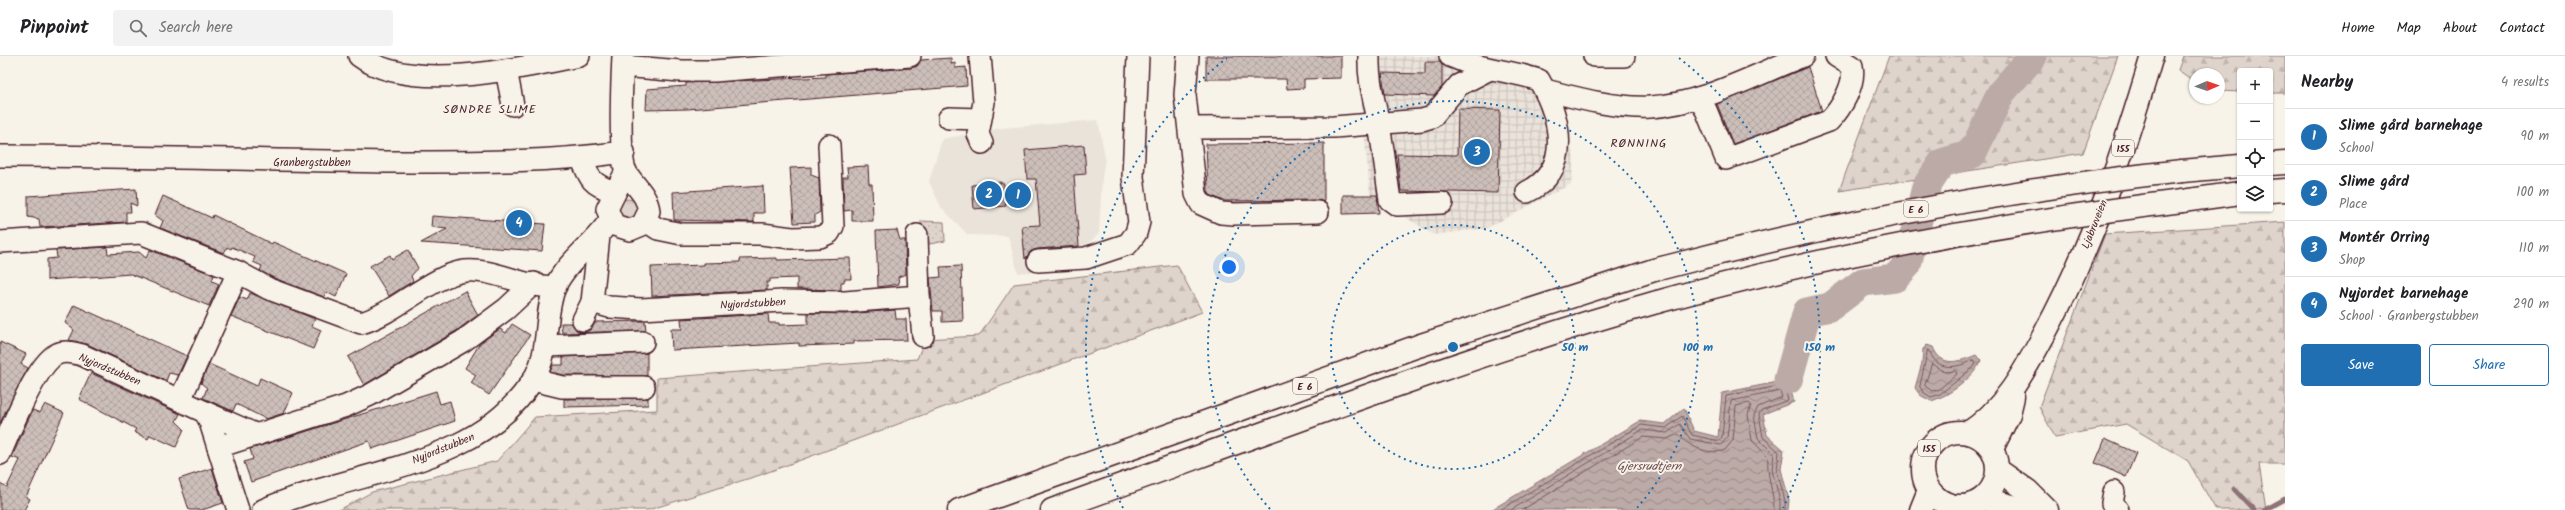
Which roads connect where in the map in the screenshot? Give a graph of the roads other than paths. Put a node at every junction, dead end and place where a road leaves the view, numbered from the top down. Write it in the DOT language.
graph roads {
  1 [pos="359,56"];
  2 [pos="579,56"];
  3 [pos="910,56"];
  4 [pos="980,56"];
  5 [pos="1138,56"];
  6 [pos="1188,56"];
  7 [pos="1369,56"];
  8 [pos="1450,56"];
  9 [pos="1594,56"];
  10 [pos="1624,56"];
  11 [pos="1803,56"];
  12 [pos="1836,56"];
  13 [pos="2152,56"];
  14 [pos="623,61"];
  15 [pos="1519,64"];
  16 [pos="506,70"];
  17 [pos="1488,70"];
  18 [pos="1545,90"];
  19 [pos="1698,98"];
  20 [pos="513,105"];
  21 [pos="949,118"];
  22 [pos="979,119"];
  23 [pos="1379,124"];
  24 [pos="1190,128"];
  25 [pos="982,144"];
  26 [pos="829,145"];
  27 [pos="0,156"];
  28 [pos="581,157"];
  29 [pos="625,162"];
  30 [pos="2285,163"];
  31 [pos="2273,164"];
  32 [pos="2237,166"];
  33 [pos="2285,190"];
  34 [pos="2273,191"];
  35 [pos="615,192"];
  36 [pos="1527,192"];
  37 [pos="2237,193"];
  38 [pos="1442,203"];
  39 [pos="1318,212"];
  40 [pos="646,221"];
  41 [pos="605,228"];
  42 [pos="917,235"];
  43 [pos="0,242"];
  44 [pos="1038,261"];
  45 [pos="238,272"];
  46 [pos="534,283"];
  47 [pos="556,286"];
  48 [pos="919,296"];
  49 [pos="592,302"];
  50 [pos="583,320"];
  51 [pos="923,336"];
  52 [pos="643,342"];
  53 [pos="546,346"];
  54 [pos="533,380"];
  55 [pos="2017,384"];
  56 [pos="644,387"];
  57 [pos="180,400"];
  58 [pos="205,412"];
  59 [pos="1968,433"];
  60 [pos="257,435"];
  61 [pos="218,447"];
  62 [pos="1992,449"];
  63 [pos="0,454"];
  64 [pos="1998,470"];
  65 [pos="1929,490"];
  66 [pos="1984,499"];
  67 [pos="1950,508"];
  68 [pos="238,510"];
  69 [pos="263,510"];
  70 [pos="959,510"];
  71 [pos="1052,510"];
  72 [pos="1921,510"];
  73 [pos="2028,510"];
  74 [pos="2047,510"];
  1 -- 16 [label="street"];
  2 -- 16 [label="street"];
  3 -- 14 [label="street"];
  4 -- 22 [label="street"];
  5 -- 44 [label="street"];
  6 -- 24 [label="street"];
  7 -- 23 [label="street"];
  8 -- 17 [label="street"];
  9 -- 10 [label="street"];
  11 -- 19 [label="street"];
  12 -- 19 [label="street"];
  13 -- 55 [label="main road, Ljabruveien / 155"];
  14 -- 29 [label="street"];
  15 -- 17 [label="street"];
  15 -- 18 [label="street"];
  16 -- 20 [label="street"];
  17 -- 23 [label="street"];
  18 -- 19 [label="street"];
  18 -- 36 [label="street"];
  21 -- 22 [label="street"];
  22 -- 25 [label="street"];
  23 -- 24 [label="street"];
  23 -- 38 [label="street"];
  24 -- 39 [label="street"];
  26 -- 40 [label="street"];
  27 -- 28 [label="street, Granbergstubben"];
  28 -- 29 [label="street, Granbergstubben"];
  28 -- 35 [label="street"];
  29 -- 35 [label="street"];
  29 -- 40 [label="street"];
  30 -- 31 [label="main road"];
  32 -- 70 [label="main road, E 6, bridge"];
  33 -- 34 [label="main road"];
  35 -- 41 [label="street"];
  37 -- 71 [label="main road, bridge"];
  40 -- 41 [label="street"];
  41 -- 47 [label="street, Nyjordstubben"];
  41 -- 49 [label="street"];
  42 -- 48 [label="street"];
  43 -- 45 [label="street"];
  45 -- 46 [label="street"];
  45 -- 57 [label="street"];
  46 -- 47 [label="street"];
  46 -- 60 [label="street"];
  47 -- 53 [label="street, Nyjordstubben"];
  48 -- 49 [label="street, Nyjordstubben"];
  48 -- 51 [label="street"];
  49 -- 50 [label="street"];
  52 -- 53 [label="street"];
  53 -- 54 [label="street, Nyjordstubben"];
  54 -- 56 [label="street"];
  54 -- 69 [label="street, Nyjordstubben"];
  55 -- 59 [label="main road, Ljabruveien / 155"];
  55 -- 62 [label="main road, Ljabruveien / 155"];
  57 -- 58 [label="street, Nyjordstubben"];
  57 -- 63 [label="street, Nyjordstubben"];
  58 -- 60 [label="street, Nyjordstubben"];
  58 -- 61 [label="street"];
  59 -- 62 [label="main road"];
  59 -- 65 [label="main road, 155"];
  60 -- 61 [label="street"];
  61 -- 68 [label="street"];
  62 -- 64 [label="main road"];
  64 -- 66 [label="main road"];
  64 -- 74 [label="main road"];
  65 -- 67 [label="main road"];
  65 -- 72 [label="main road"];
  66 -- 67 [label="main road"];
  66 -- 73 [label="main road"];
}
